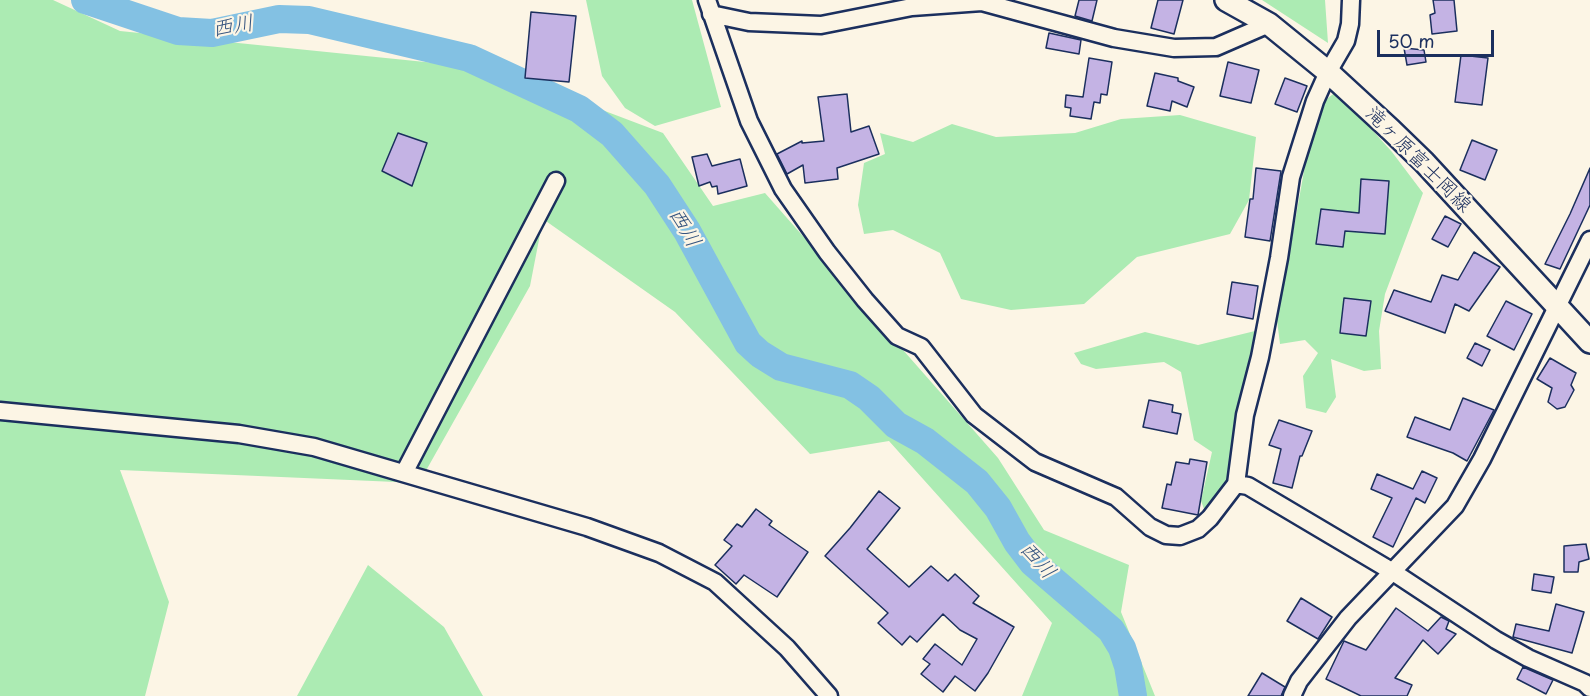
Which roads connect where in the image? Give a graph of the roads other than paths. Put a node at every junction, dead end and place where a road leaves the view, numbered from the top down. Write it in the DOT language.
graph roads {
  1 [pos="1227,0"];
  2 [pos="1351,0"];
  3 [pos="709,7"];
  4 [pos="1269,24"];
  5 [pos="1328,72"];
  6 [pos="556,181"];
  7 [pos="1590,240"];
  8 [pos="1557,305"];
  9 [pos="1590,342"];
  10 [pos="0,411"];
  11 [pos="404,472"];
  12 [pos="1236,484"];
  13 [pos="1393,572"];
  14 [pos="1590,688"];
  15 [pos="830,696"];
  16 [pos="1292,696"];
  1 -- 4 [label="main road, 滝ヶ原富士岡線"];
  2 -- 5 [label="street"];
  3 -- 4 [label="street"];
  3 -- 12 [label="street"];
  4 -- 5 [label="main road, 滝ヶ原富士岡線"];
  5 -- 8 [label="main road, 滝ヶ原富士岡線"];
  5 -- 12 [label="street"];
  6 -- 11 [label="street"];
  7 -- 8 [label="street"];
  8 -- 9 [label="main road, 滝ヶ原富士岡線"];
  8 -- 13 [label="street"];
  10 -- 11 [label="street"];
  11 -- 15 [label="street"];
  12 -- 13 [label="street"];
  13 -- 14 [label="street"];
  13 -- 16 [label="street"];
}
